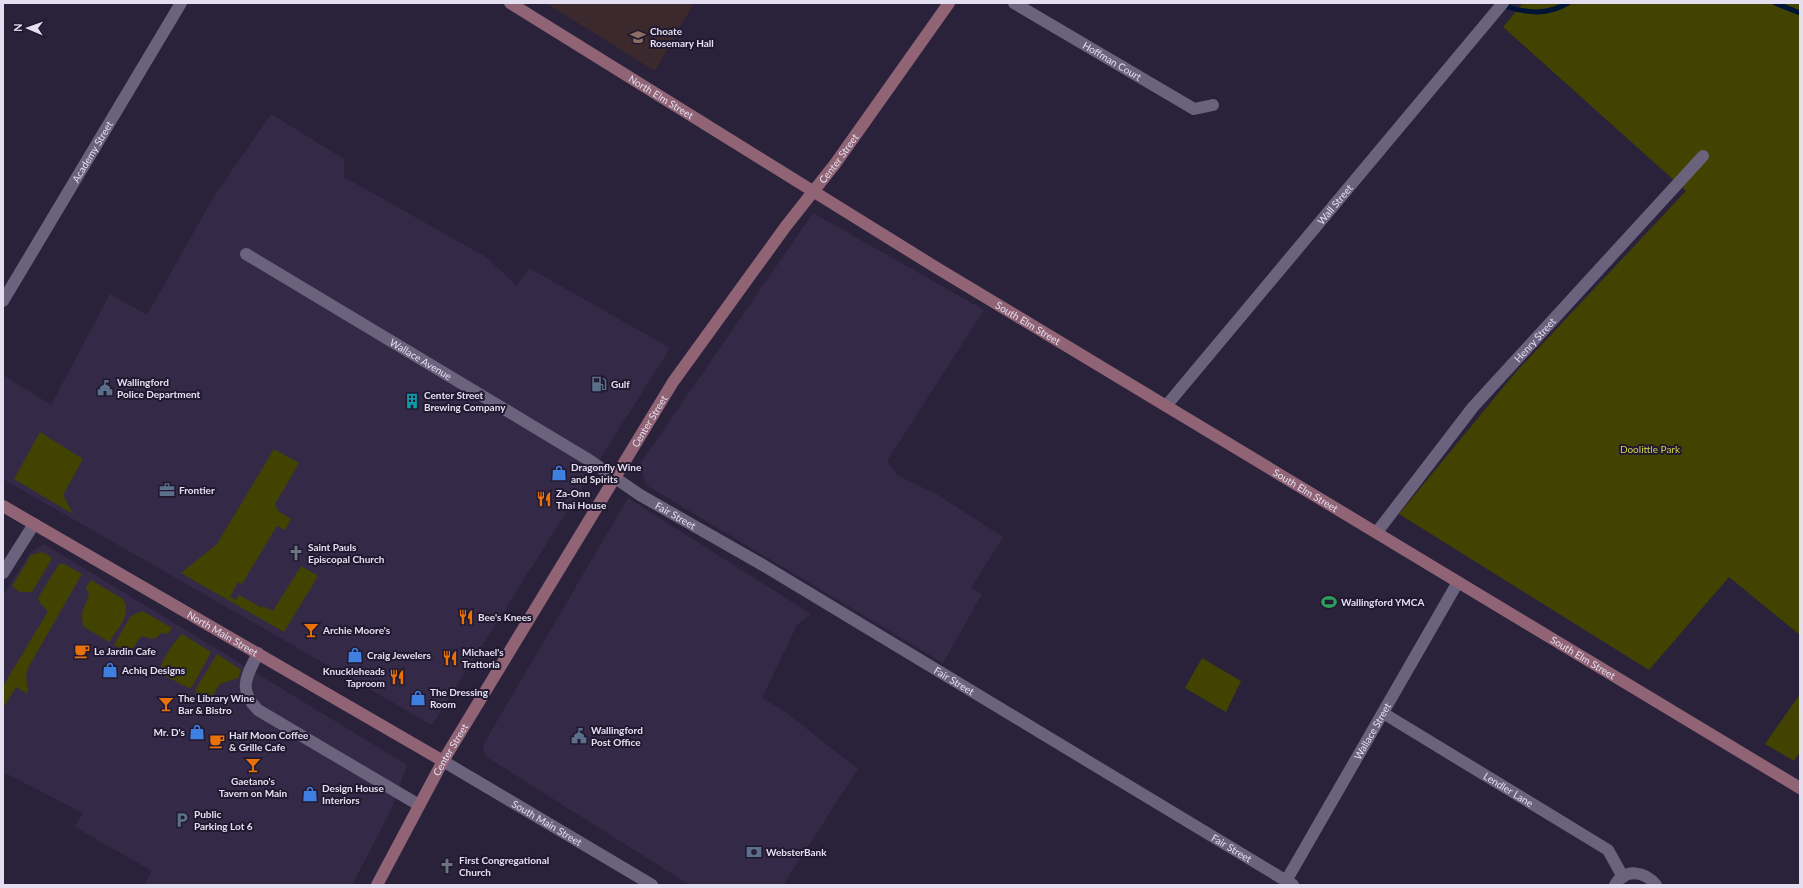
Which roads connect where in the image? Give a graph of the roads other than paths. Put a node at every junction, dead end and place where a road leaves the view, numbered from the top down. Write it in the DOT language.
graph roads {
  1 [pos="181,3"];
  2 [pos="510,3"];
  3 [pos="949,3"];
  4 [pos="1014,3"];
  5 [pos="1503,3"];
  6 [pos="1213,106"];
  7 [pos="1704,156"];
  8 [pos="813,192"];
  9 [pos="246,254"];
  10 [pos="3,301"];
  11 [pos="1166,406"];
  12 [pos="615,478"];
  13 [pos="3,506"];
  14 [pos="34,524"];
  15 [pos="1377,532"];
  16 [pos="3,573"];
  17 [pos="1458,582"];
  18 [pos="258,653"];
  19 [pos="1383,713"];
  20 [pos="443,760"];
  21 [pos="1800,788"];
  22 [pos="419,805"];
  23 [pos="1619,881"];
  24 [pos="1290,883"];
  25 [pos="377,885"];
  26 [pos="652,885"];
  27 [pos="1656,885"];
  1 -- 10 [label="street, Academy Street"];
  2 -- 8 [label="main road, North Elm Street"];
  3 -- 8 [label="main road, Center Street"];
  4 -- 6 [label="street, Hoffman Court"];
  5 -- 11 [label="street, Wall Street"];
  7 -- 15 [label="street, Henry Street"];
  8 -- 11 [label="main road, South Elm Street"];
  8 -- 12 [label="main road, Center Street"];
  9 -- 12 [label="street, Wallace Avenue"];
  11 -- 15 [label="main road, South Elm Street"];
  12 -- 20 [label="main road, Center Street"];
  12 -- 24 [label="street, Fair Street"];
  13 -- 14 [label="main road, North Main Street"];
  14 -- 16 [label="street"];
  14 -- 18 [label="main road, North Main Street"];
  15 -- 17 [label="main road, South Elm Street"];
  17 -- 19 [label="street, Wallace Street"];
  17 -- 21 [label="main road, South Elm Street"];
  18 -- 20 [label="main road, North Main Street"];
  18 -- 22 [label="street"];
  19 -- 23 [label="street, Lendler Lane"];
  19 -- 24 [label="street, Wallace Street"];
  20 -- 22 [label="main road, Center Street"];
  20 -- 26 [label="street, South Main Street"];
  22 -- 25 [label="main road, Center Street"];
  23 -- 27 [label="street, Lendler Lane"];
}
